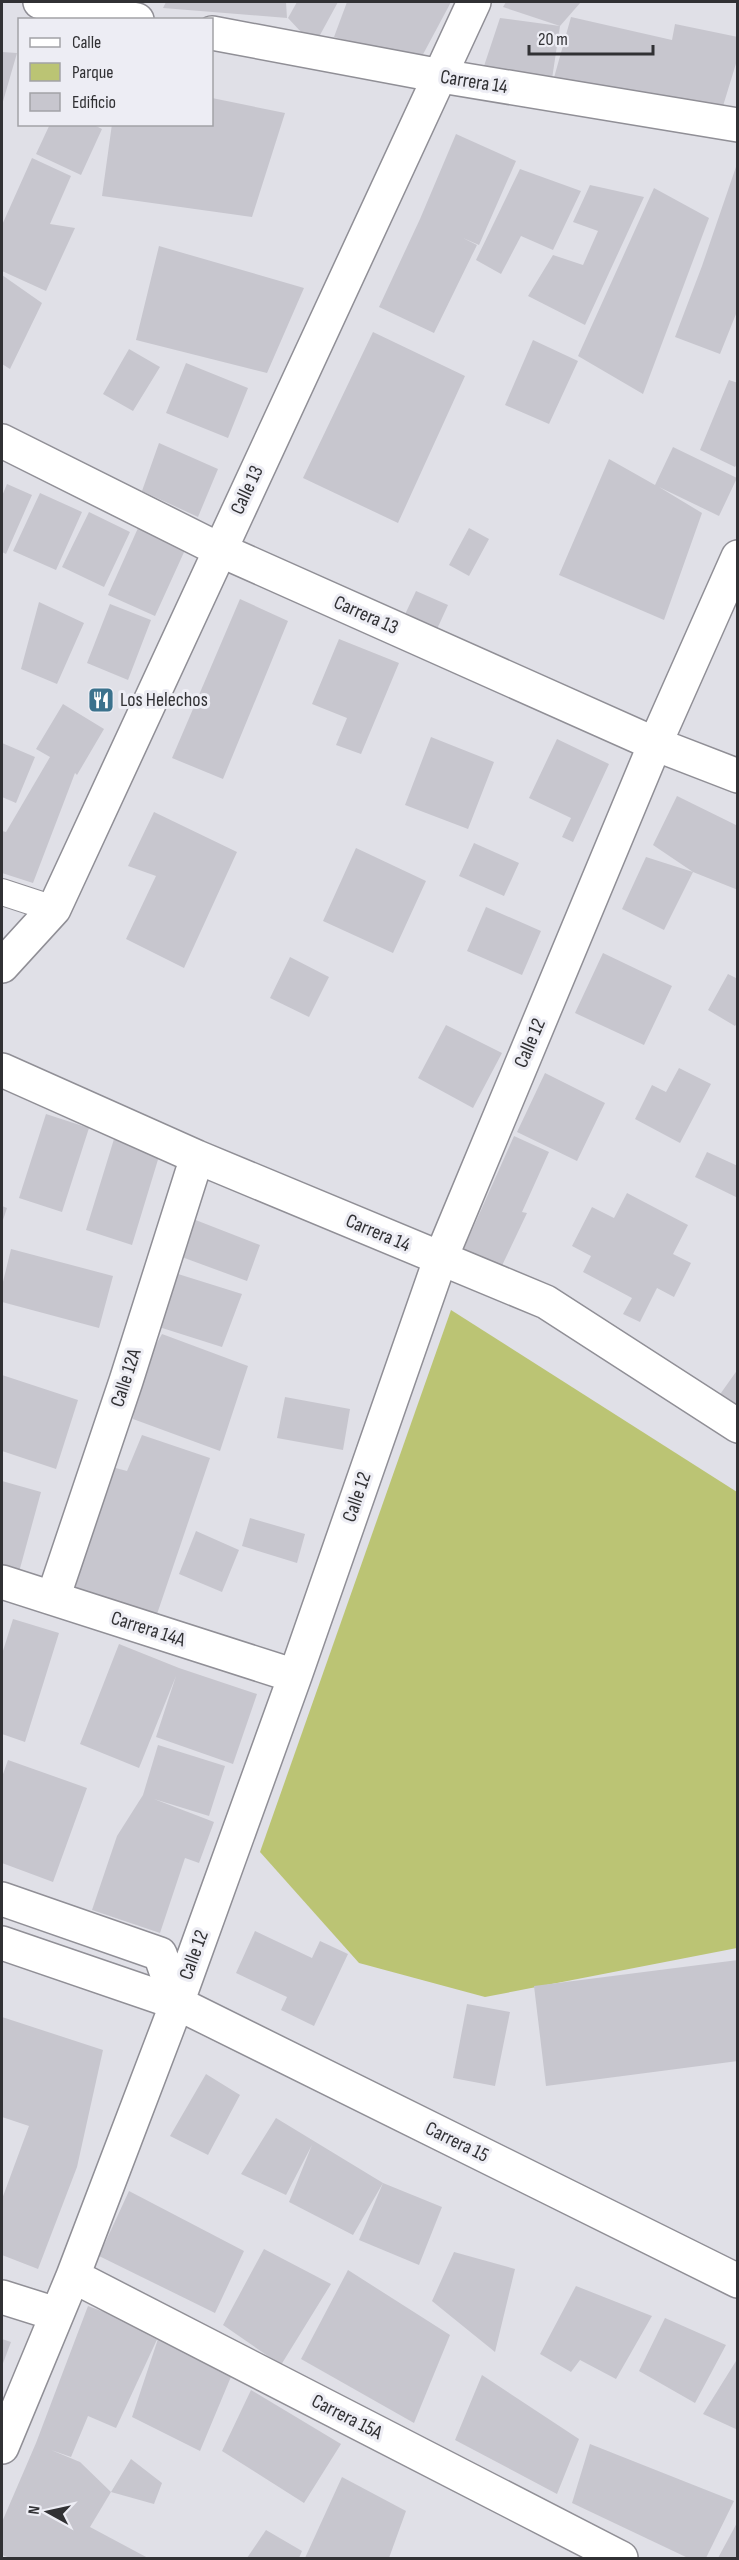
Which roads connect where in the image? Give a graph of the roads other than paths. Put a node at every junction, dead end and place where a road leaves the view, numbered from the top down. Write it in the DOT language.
graph roads {
  1 [pos="40,2"];
  2 [pos="474,2"];
  3 [pos="126,18"];
  4 [pos="213,33"];
  5 [pos="441,76"];
  6 [pos="738,124"];
  7 [pos="2,441"];
  8 [pos="220,550"];
  9 [pos="738,557"];
  10 [pos="655,744"];
  11 [pos="738,776"];
  12 [pos="2,892"];
  13 [pos="54,909"];
  14 [pos="2,966"];
  15 [pos="2,1070"];
  16 [pos="197,1157"];
  17 [pos="440,1260"];
  18 [pos="738,1426"];
  19 [pos="2,1582"];
  20 [pos="53,1598"];
  21 [pos="295,1676"];
  22 [pos="2,1899"];
  23 [pos="2,1943"];
  24 [pos="177,2003"];
  25 [pos="73,2276"];
  26 [pos="738,2281"];
  27 [pos="2,2297"];
  28 [pos="56,2314"];
  29 [pos="2,2447"];
  30 [pos="621,2559"];
  1 -- 3 [label="street"];
  2 -- 5 [label="street, Calle 13"];
  4 -- 5 [label="street, Carrera 14"];
  5 -- 6 [label="street, Carrera 14"];
  5 -- 8 [label="street, Calle 13"];
  7 -- 8 [label="street, Carrera 13"];
  8 -- 10 [label="street, Carrera 13"];
  8 -- 13 [label="street, Calle 13"];
  9 -- 10 [label="street, Calle 12"];
  10 -- 11 [label="street, Carrera 13"];
  10 -- 17 [label="street, Calle 12"];
  12 -- 13 [label="lane"];
  13 -- 14 [label="street, Calle 13"];
  15 -- 16 [label="street, Carrera 14"];
  16 -- 17 [label="street, Carrera 14"];
  16 -- 20 [label="street, Calle 12A"];
  17 -- 18 [label="street, Carrera 14"];
  17 -- 21 [label="street, Calle 12"];
  19 -- 20 [label="street, Carrera 14A"];
  20 -- 21 [label="street, Carrera 14A"];
  21 -- 24 [label="street, Calle 12"];
  22 -- 24 [label="street"];
  23 -- 24 [label="street, Carrera 15"];
  24 -- 25 [label="street, Calle 12"];
  24 -- 26 [label="street, Carrera 15"];
  25 -- 28 [label="street, Calle 12"];
  25 -- 30 [label="street, Carrera 15A"];
  27 -- 28 [label="street"];
  28 -- 29 [label="street, Calle 12"];
}
